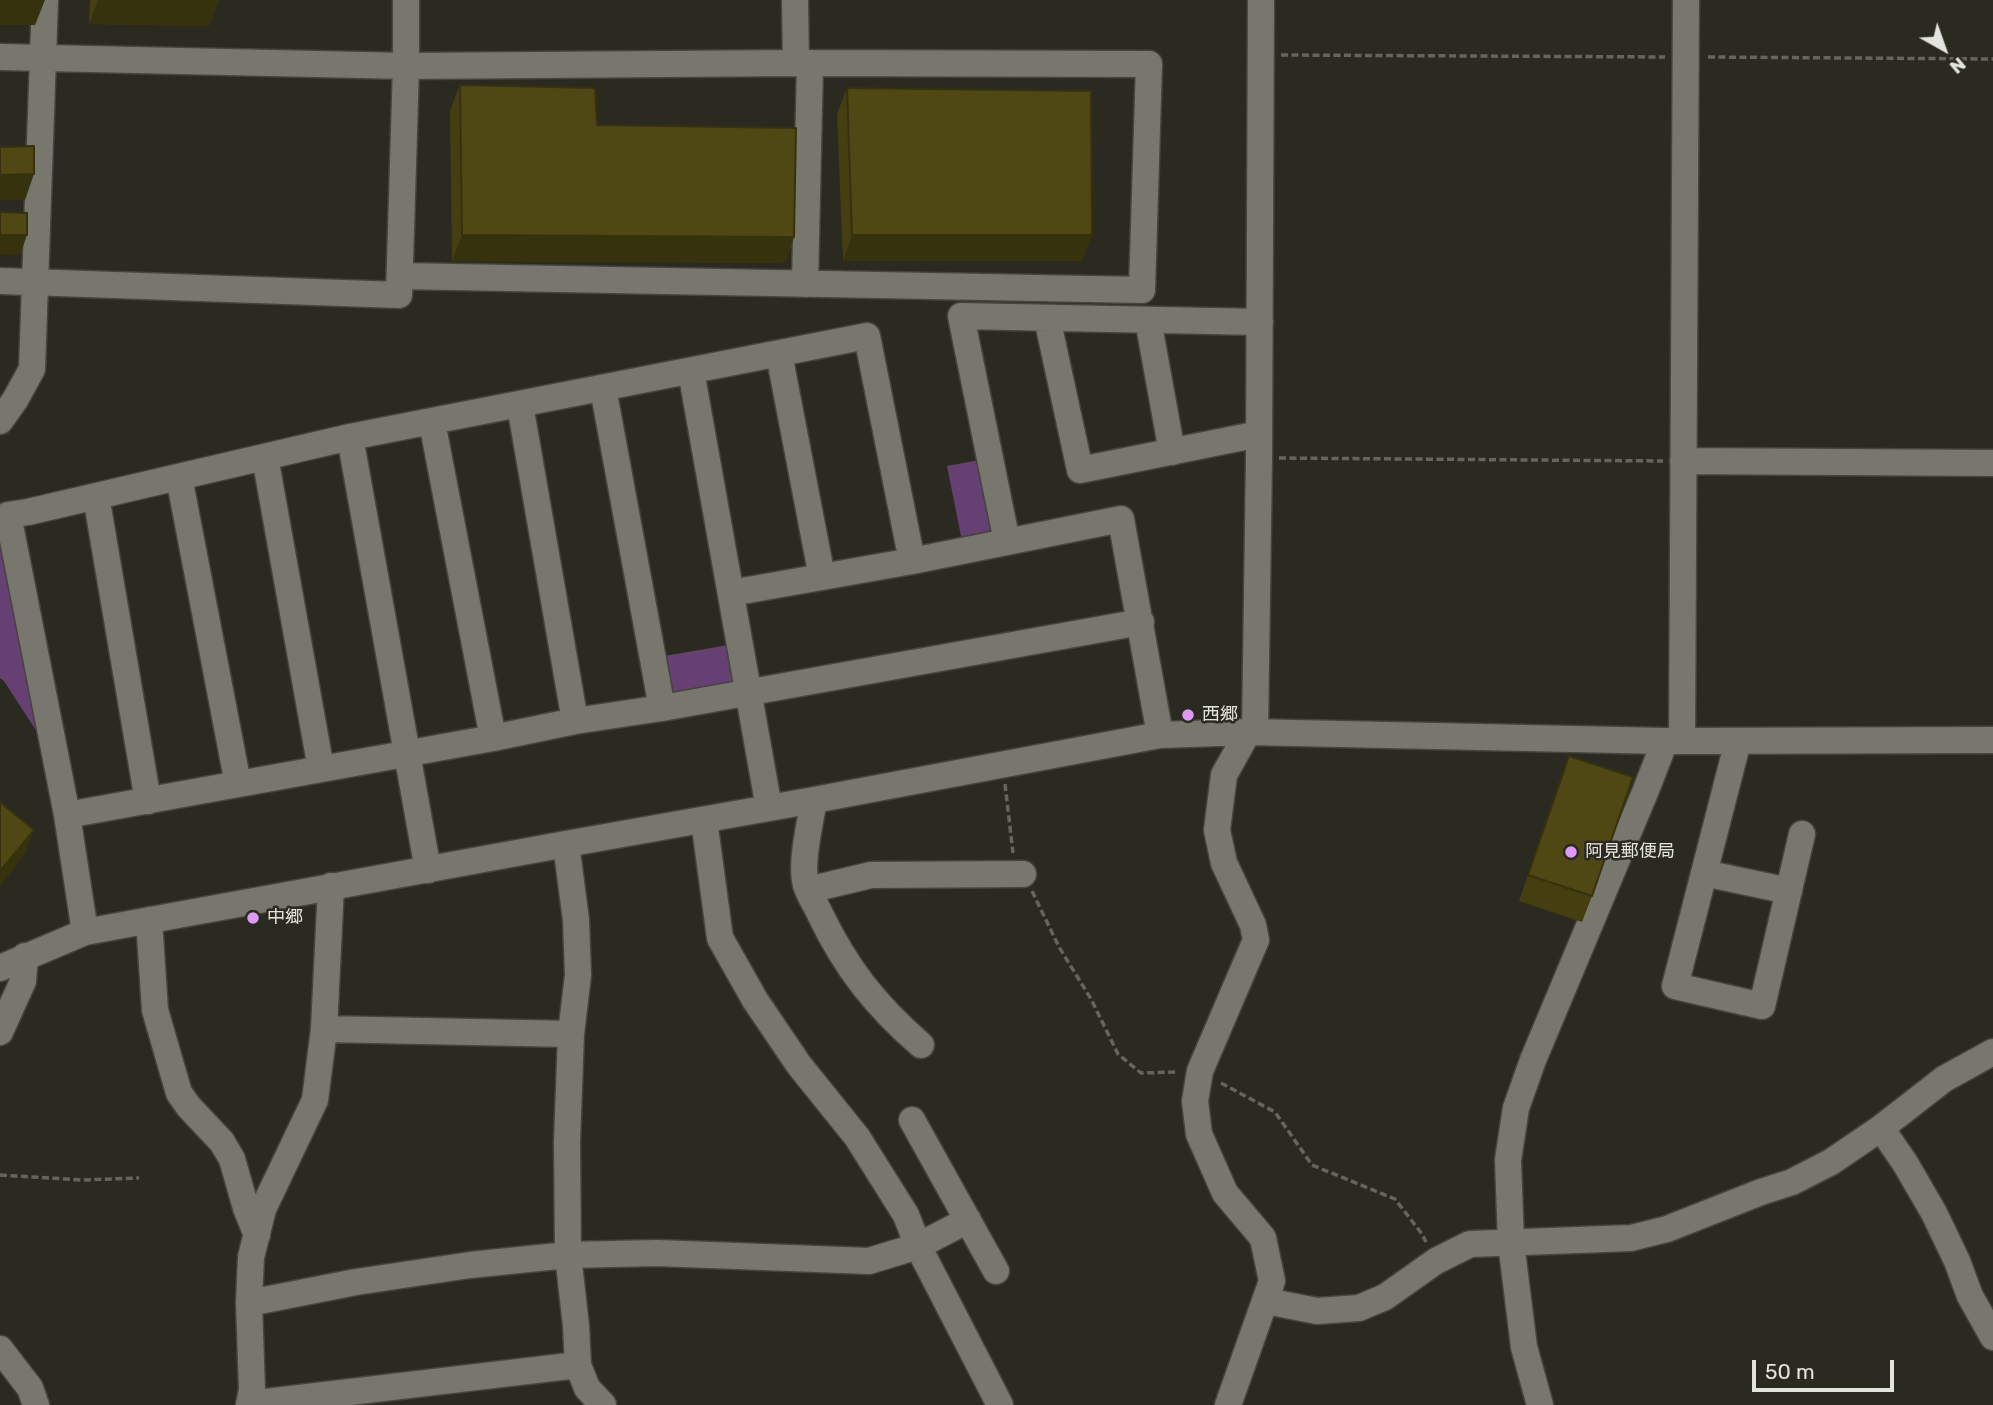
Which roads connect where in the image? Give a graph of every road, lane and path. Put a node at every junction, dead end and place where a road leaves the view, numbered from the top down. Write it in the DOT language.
graph roads {
  1 [pos="45,0"];
  2 [pos="406,0"];
  3 [pos="795,0"];
  4 [pos="1261,0"];
  5 [pos="1686,0"];
  6 [pos="1261,54"];
  7 [pos="0,57"];
  8 [pos="1686,57"];
  9 [pos="44,58"];
  10 [pos="1993,60"];
  11 [pos="803,63"];
  12 [pos="406,66"];
  13 [pos="400,276"];
  14 [pos="0,281"];
  15 [pos="36,282"];
  16 [pos="805,284"];
  17 [pos="1047,318"];
  18 [pos="1148,320"];
  19 [pos="1260,322"];
  20 [pos="779,354"];
  21 [pos="691,371"];
  22 [pos="603,388"];
  23 [pos="520,405"];
  24 [pos="0,421"];
  25 [pos="432,422"];
  26 [pos="351,438"];
  27 [pos="1259,446"];
  28 [pos="1172,452"];
  29 [pos="265,457"];
  30 [pos="1683,461"];
  31 [pos="1993,463"];
  32 [pos="179,477"];
  33 [pos="96,496"];
  34 [pos="1007,542"];
  35 [pos="912,561"];
  36 [pos="822,578"];
  37 [pos="731,593"];
  38 [pos="1140,622"];
  39 [pos="749,692"];
  40 [pos="662,708"];
  41 [pos="575,721"];
  42 [pos="1252,732"];
  43 [pos="1160,735"];
  44 [pos="493,738"];
  45 [pos="1993,740"];
  46 [pos="1673,741"];
  47 [pos="1738,741"];
  48 [pos="408,754"];
  49 [pos="1003,765"];
  50 [pos="321,769"];
  51 [pos="238,784"];
  52 [pos="814,800"];
  53 [pos="148,801"];
  54 [pos="769,808"];
  55 [pos="67,815"];
  56 [pos="704,820"];
  57 [pos="1802,834"];
  58 [pos="566,844"];
  59 [pos="428,870"];
  60 [pos="1704,873"];
  61 [pos="1023,874"];
  62 [pos="331,886"];
  63 [pos="808,890"];
  64 [pos="1789,891"];
  65 [pos="149,920"];
  66 [pos="85,932"];
  67 [pos="25,956"];
  68 [pos="0,968"];
  69 [pos="324,1029"];
  70 [pos="0,1031"];
  71 [pos="571,1034"];
  72 [pos="920,1045"];
  73 [pos="1993,1052"];
  74 [pos="1200,1071"];
  75 [pos="912,1120"];
  76 [pos="1881,1128"];
  77 [pos="0,1175"];
  78 [pos="139,1178"];
  79 [pos="968,1220"];
  80 [pos="257,1235"];
  81 [pos="1511,1243"];
  82 [pos="918,1246"];
  83 [pos="568,1255"];
  84 [pos="1436,1261"];
  85 [pos="996,1271"];
  86 [pos="1266,1301"];
  87 [pos="248,1303"];
  88 [pos="1993,1336"];
  89 [pos="0,1349"];
  90 [pos="578,1365"];
  91 [pos="249,1404"];
  92 [pos="36,1405"];
  93 [pos="603,1405"];
  94 [pos="1000,1405"];
  95 [pos="1228,1405"];
  96 [pos="1540,1405"];
  1 -- 9 [label="street"];
  2 -- 12 [label="street"];
  3 -- 11 [label="street"];
  4 -- 6 [label="street"];
  5 -- 8 [label="street"];
  6 -- 8 [label="path"];
  6 -- 19 [label="street"];
  7 -- 9 [label="street"];
  8 -- 10 [label="path"];
  8 -- 30 [label="street"];
  9 -- 12 [label="street"];
  9 -- 15 [label="street"];
  11 -- 12 [label="street"];
  11 -- 16 [label="street"];
  11 -- 16 [label="street"];
  12 -- 13 [label="street"];
  13 -- 15 [label="street"];
  13 -- 16 [label="street"];
  14 -- 15 [label="street"];
  15 -- 24 [label="street"];
  17 -- 18 [label="street"];
  17 -- 28 [label="street"];
  17 -- 34 [label="street"];
  18 -- 19 [label="street"];
  18 -- 28 [label="street"];
  19 -- 27 [label="street"];
  20 -- 21 [label="street"];
  20 -- 35 [label="street"];
  20 -- 36 [label="street"];
  21 -- 22 [label="street"];
  21 -- 37 [label="street"];
  22 -- 23 [label="street"];
  22 -- 40 [label="street"];
  23 -- 25 [label="street"];
  23 -- 41 [label="street"];
  25 -- 26 [label="street"];
  25 -- 44 [label="street"];
  26 -- 29 [label="street"];
  26 -- 48 [label="street"];
  27 -- 28 [label="street"];
  27 -- 30 [label="path"];
  27 -- 42 [label="street"];
  29 -- 32 [label="street"];
  29 -- 50 [label="street"];
  30 -- 31 [label="street"];
  30 -- 46 [label="street"];
  32 -- 33 [label="street"];
  32 -- 51 [label="street"];
  33 -- 53 [label="street"];
  33 -- 55 [label="street"];
  34 -- 35 [label="street"];
  34 -- 38 [label="street"];
  35 -- 36 [label="street"];
  36 -- 37 [label="street"];
  37 -- 39 [label="street"];
  38 -- 39 [label="street"];
  38 -- 43 [label="street"];
  39 -- 40 [label="street"];
  39 -- 54 [label="street"];
  40 -- 41 [label="street"];
  41 -- 44 [label="street"];
  42 -- 43 [label="street"];
  42 -- 46 [label="street"];
  42 -- 74 [label="street"];
  43 -- 49 [label="street"];
  44 -- 48 [label="street"];
  45 -- 47 [label="street"];
  46 -- 47 [label="street"];
  46 -- 81 [label="street"];
  47 -- 60 [label="street"];
  48 -- 50 [label="street"];
  48 -- 59 [label="street"];
  49 -- 52 [label="street"];
  49 -- 61 [label="path"];
  50 -- 51 [label="street"];
  51 -- 53 [label="street"];
  52 -- 54 [label="street"];
  52 -- 63 [label="street"];
  53 -- 55 [label="street"];
  54 -- 56 [label="street"];
  55 -- 66 [label="street"];
  56 -- 58 [label="street"];
  56 -- 82 [label="street"];
  57 -- 64 [label="street"];
  58 -- 59 [label="street"];
  58 -- 71 [label="street"];
  59 -- 62 [label="street"];
  60 -- 64 [label="street"];
  60 -- 64 [label="street"];
  61 -- 63 [label="street"];
  61 -- 74 [label="path"];
  62 -- 65 [label="street"];
  62 -- 69 [label="street"];
  63 -- 72 [label="street"];
  65 -- 66 [label="street"];
  65 -- 80 [label="street"];
  66 -- 67 [label="street"];
  67 -- 68 [label="street"];
  67 -- 70 [label="street"];
  69 -- 71 [label="street"];
  69 -- 80 [label="street"];
  71 -- 83 [label="street"];
  73 -- 76 [label="street"];
  74 -- 84 [label="path"];
  74 -- 86 [label="street"];
  75 -- 79 [label="street"];
  76 -- 81 [label="street"];
  76 -- 88 [label="street"];
  77 -- 78 [label="path"];
  79 -- 82 [label="street"];
  79 -- 85 [label="street"];
  80 -- 87 [label="street"];
  81 -- 84 [label="street"];
  81 -- 96 [label="street"];
  82 -- 83 [label="street"];
  82 -- 94 [label="street"];
  83 -- 87 [label="street"];
  83 -- 90 [label="street"];
  84 -- 86 [label="street"];
  86 -- 95 [label="street"];
  87 -- 91 [label="street"];
  89 -- 92 [label="street"];
  90 -- 91 [label="street"];
  90 -- 93 [label="street"];
}
